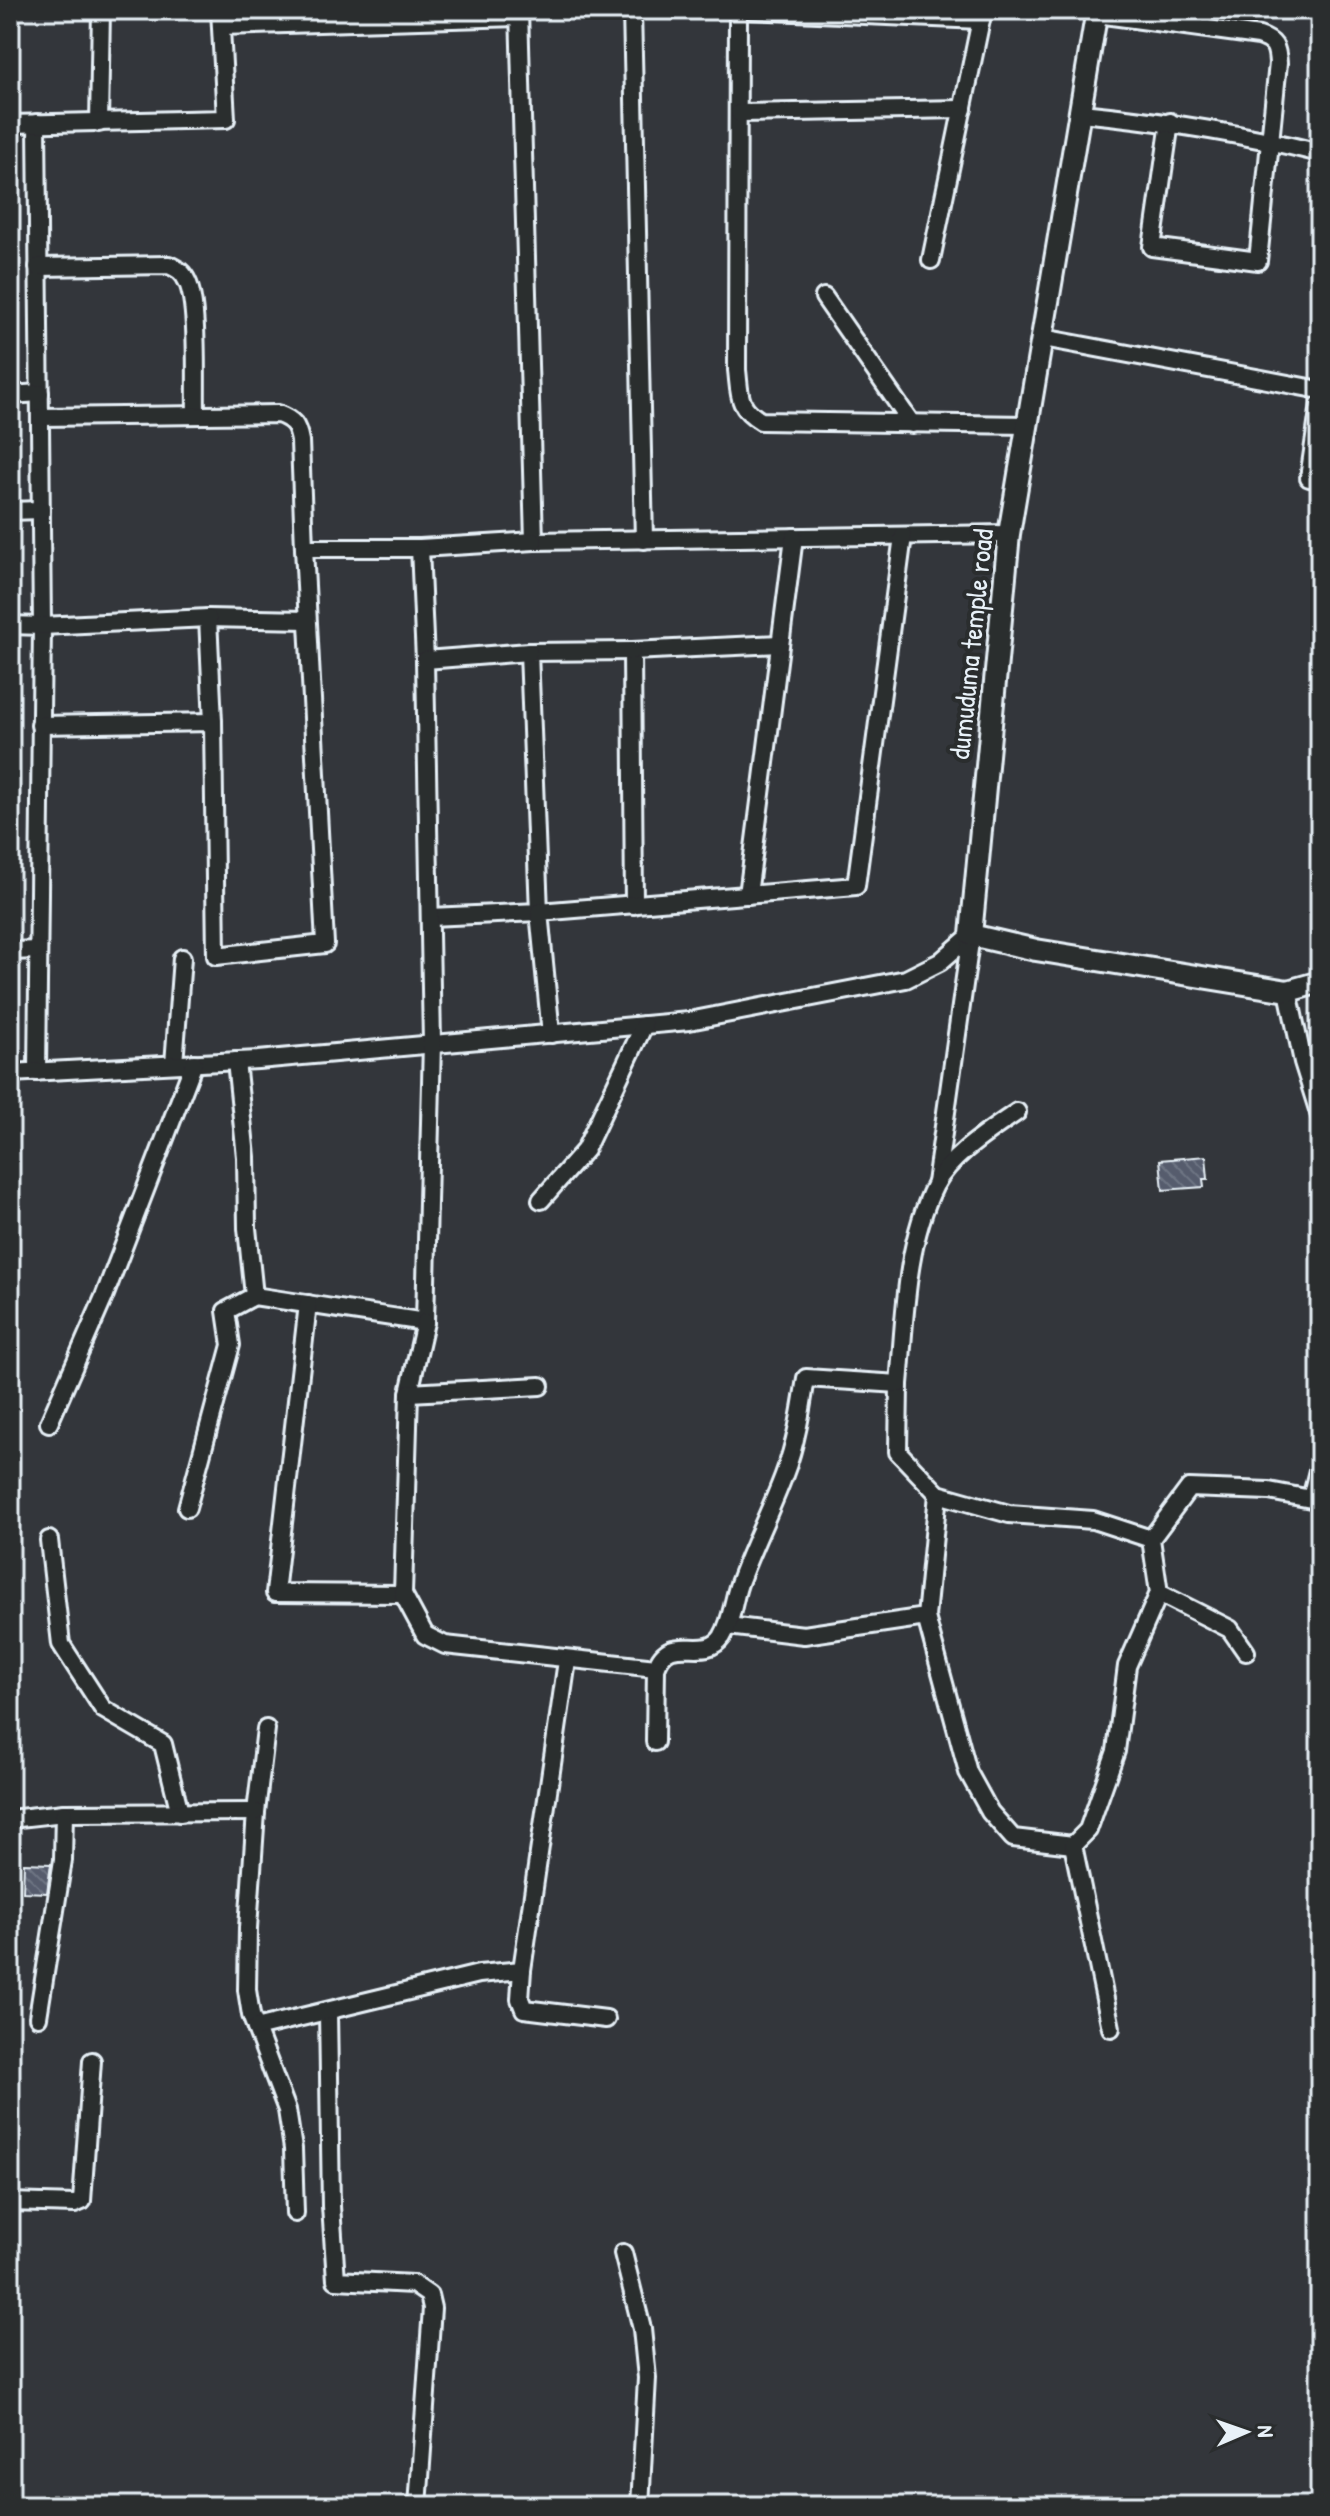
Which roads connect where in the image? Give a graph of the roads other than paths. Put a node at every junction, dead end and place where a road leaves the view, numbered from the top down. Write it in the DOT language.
graph roads {
  1 [pos="101,10"];
  2 [pos="632,10"];
  3 [pos="738,10"];
  4 [pos="750,10"];
  5 [pos="1097,12"];
  6 [pos="519,13"];
  7 [pos="982,15"];
  8 [pos="220,18"];
  9 [pos="963,109"];
  10 [pos="739,113"];
  11 [pos="1081,113"];
  12 [pos="1170,122"];
  13 [pos="37,123"];
  14 [pos="99,123"];
  15 [pos="10,124"];
  16 [pos="1270,140"];
  17 [pos="1320,153"];
  18 [pos="931,260"];
  19 [pos="38,267"];
  20 [pos="824,297"];
  21 [pos="1043,338"];
  22 [pos="1320,390"];
  23 [pos="40,393"];
  24 [pos="10,395"];
  25 [pos="1320,404"];
  26 [pos="196,413"];
  27 [pos="40,417"];
  28 [pos="912,424"];
  29 [pos="1028,425"];
  30 [pos="1320,480"];
  31 [pos="41,510"];
  32 [pos="10,511"];
  33 [pos="1009,534"];
  34 [pos="903,536"];
  35 [pos="794,537"];
  36 [pos="644,540"];
  37 [pos="534,541"];
  38 [pos="304,548"];
  39 [pos="420,548"];
  40 [pos="208,618"];
  41 [pos="307,620"];
  42 [pos="10,625"];
  43 [pos="42,626"];
  44 [pos="780,644"];
  45 [pos="632,651"];
  46 [pos="529,652"];
  47 [pos="425,660"];
  48 [pos="213,722"];
  49 [pos="40,725"];
  50 [pos="748,895"];
  51 [pos="634,905"];
  52 [pos="539,912"];
  53 [pos="430,917"];
  54 [pos="971,935"];
  55 [pos="38,950"];
  56 [pos="10,951"];
  57 [pos="182,958"];
  58 [pos="1320,982"];
  59 [pos="1288,991"];
  60 [pos="644,1025"];
  61 [pos="551,1034"];
  62 [pos="432,1043"];
  63 [pos="236,1061"];
  64 [pos="194,1063"];
  65 [pos="174,1064"];
  66 [pos="37,1072"];
  67 [pos="10,1073"];
  68 [pos="1017,1112"];
  69 [pos="1320,1116"];
  70 [pos="936,1184"];
  71 [pos="541,1200"];
  72 [pos="254,1296"];
  73 [pos="308,1304"];
  74 [pos="425,1322"];
  75 [pos="899,1384"];
  76 [pos="540,1386"];
  77 [pos="409,1393"];
  78 [pos="49,1423"];
  79 [pos="1320,1462"];
  80 [pos="938,1494"];
  81 [pos="187,1508"];
  82 [pos="1151,1539"];
  83 [pos="49,1540"];
  84 [pos="1159,1593"];
  85 [pos="403,1594"];
  86 [pos="926,1617"];
  87 [pos="728,1626"];
  88 [pos="1246,1652"];
  89 [pos="567,1661"];
  90 [pos="656,1668"];
  91 [pos="266,1729"];
  92 [pos="655,1742"];
  93 [pos="256,1812"];
  94 [pos="64,1813"];
  95 [pos="180,1813"];
  96 [pos="10,1819"];
  97 [pos="1073,1845"];
  98 [pos="522,1970"];
  99 [pos="328,2012"];
  100 [pos="38,2017"];
  101 [pos="606,2019"];
  102 [pos="256,2028"];
  103 [pos="1111,2028"];
  104 [pos="92,2061"];
  105 [pos="10,2202"];
  106 [pos="295,2213"];
  107 [pos="623,2253"];
  108 [pos="418,2506"];
  109 [pos="640,2506"];
  1 -- 14 [label="street"];
  2 -- 36 [label="street"];
  3 -- 10 [label="street"];
  4 -- 7 [label="street"];
  5 -- 11 [label="street, dumuduma temple road"];
  5 -- 16 [label="street"];
  6 -- 8 [label="street"];
  6 -- 37 [label="street"];
  7 -- 9 [label="street"];
  8 -- 14 [label="street"];
  9 -- 10 [label="street"];
  9 -- 18 [label="street"];
  10 -- 28 [label="street"];
  11 -- 12 [label="street"];
  11 -- 21 [label="street, dumuduma temple road"];
  12 -- 16 [label="street"];
  12 -- 16 [label="street"];
  13 -- 14 [label="street"];
  13 -- 15 [label="street"];
  13 -- 19 [label="street"];
  16 -- 17 [label="street"];
  19 -- 23 [label="street"];
  19 -- 26 [label="street"];
  20 -- 28 [label="street"];
  21 -- 22 [label="street"];
  21 -- 29 [label="street, dumuduma temple road"];
  23 -- 24 [label="street"];
  23 -- 27 [label="street"];
  25 -- 30 [label="street"];
  26 -- 27 [label="street"];
  26 -- 38 [label="street"];
  27 -- 31 [label="street"];
  28 -- 29 [label="street"];
  29 -- 33 [label="street, dumuduma temple road"];
  31 -- 32 [label="street"];
  31 -- 43 [label="street"];
  33 -- 34 [label="street"];
  33 -- 54 [label="street, dumuduma temple road"];
  34 -- 35 [label="street"];
  34 -- 50 [label="street"];
  35 -- 36 [label="street"];
  35 -- 44 [label="street"];
  36 -- 37 [label="street"];
  37 -- 39 [label="street"];
  38 -- 39 [label="street"];
  38 -- 41 [label="street"];
  39 -- 47 [label="street"];
  40 -- 41 [label="street"];
  40 -- 43 [label="street"];
  40 -- 48 [label="street"];
  41 -- 48 [label="street"];
  42 -- 43 [label="street"];
  43 -- 49 [label="street"];
  44 -- 45 [label="street"];
  44 -- 50 [label="street"];
  45 -- 46 [label="street"];
  45 -- 51 [label="street"];
  46 -- 47 [label="street"];
  46 -- 52 [label="street"];
  47 -- 53 [label="street"];
  48 -- 49 [label="street"];
  49 -- 55 [label="street"];
  50 -- 51 [label="street"];
  51 -- 52 [label="street"];
  52 -- 53 [label="street"];
  52 -- 61 [label="street"];
  53 -- 62 [label="street"];
  54 -- 59 [label="street"];
  54 -- 60 [label="street"];
  54 -- 70 [label="street"];
  55 -- 56 [label="street"];
  55 -- 66 [label="street"];
  57 -- 65 [label="street"];
  58 -- 59 [label="street"];
  59 -- 69 [label="street"];
  60 -- 61 [label="street"];
  60 -- 71 [label="street"];
  61 -- 62 [label="street"];
  62 -- 63 [label="street"];
  62 -- 74 [label="street"];
  63 -- 64 [label="street"];
  63 -- 72 [label="street"];
  64 -- 65 [label="street"];
  64 -- 78 [label="street"];
  65 -- 66 [label="street"];
  66 -- 67 [label="street"];
  68 -- 70 [label="street"];
  70 -- 75 [label="street"];
  72 -- 73 [label="street"];
  72 -- 81 [label="street"];
  73 -- 74 [label="street"];
  73 -- 85 [label="street"];
  74 -- 77 [label="street"];
  75 -- 80 [label="street"];
  75 -- 87 [label="street"];
  76 -- 77 [label="street"];
  77 -- 85 [label="street"];
  79 -- 82 [label="street"];
  80 -- 82 [label="street"];
  80 -- 86 [label="street"];
  82 -- 84 [label="street"];
  83 -- 95 [label="street"];
  84 -- 88 [label="street"];
  84 -- 97 [label="street"];
  85 -- 89 [label="street"];
  86 -- 87 [label="street"];
  86 -- 97 [label="street"];
  87 -- 90 [label="street"];
  89 -- 90 [label="street"];
  89 -- 98 [label="street"];
  90 -- 92 [label="street"];
  91 -- 93 [label="street"];
  93 -- 95 [label="street"];
  93 -- 102 [label="street"];
  94 -- 95 [label="street"];
  94 -- 96 [label="street"];
  94 -- 100 [label="street"];
  97 -- 103 [label="street"];
  98 -- 99 [label="street"];
  98 -- 101 [label="street"];
  99 -- 102 [label="street"];
  99 -- 108 [label="street"];
  102 -- 106 [label="street"];
  104 -- 105 [label="street"];
  107 -- 109 [label="street"];
}
